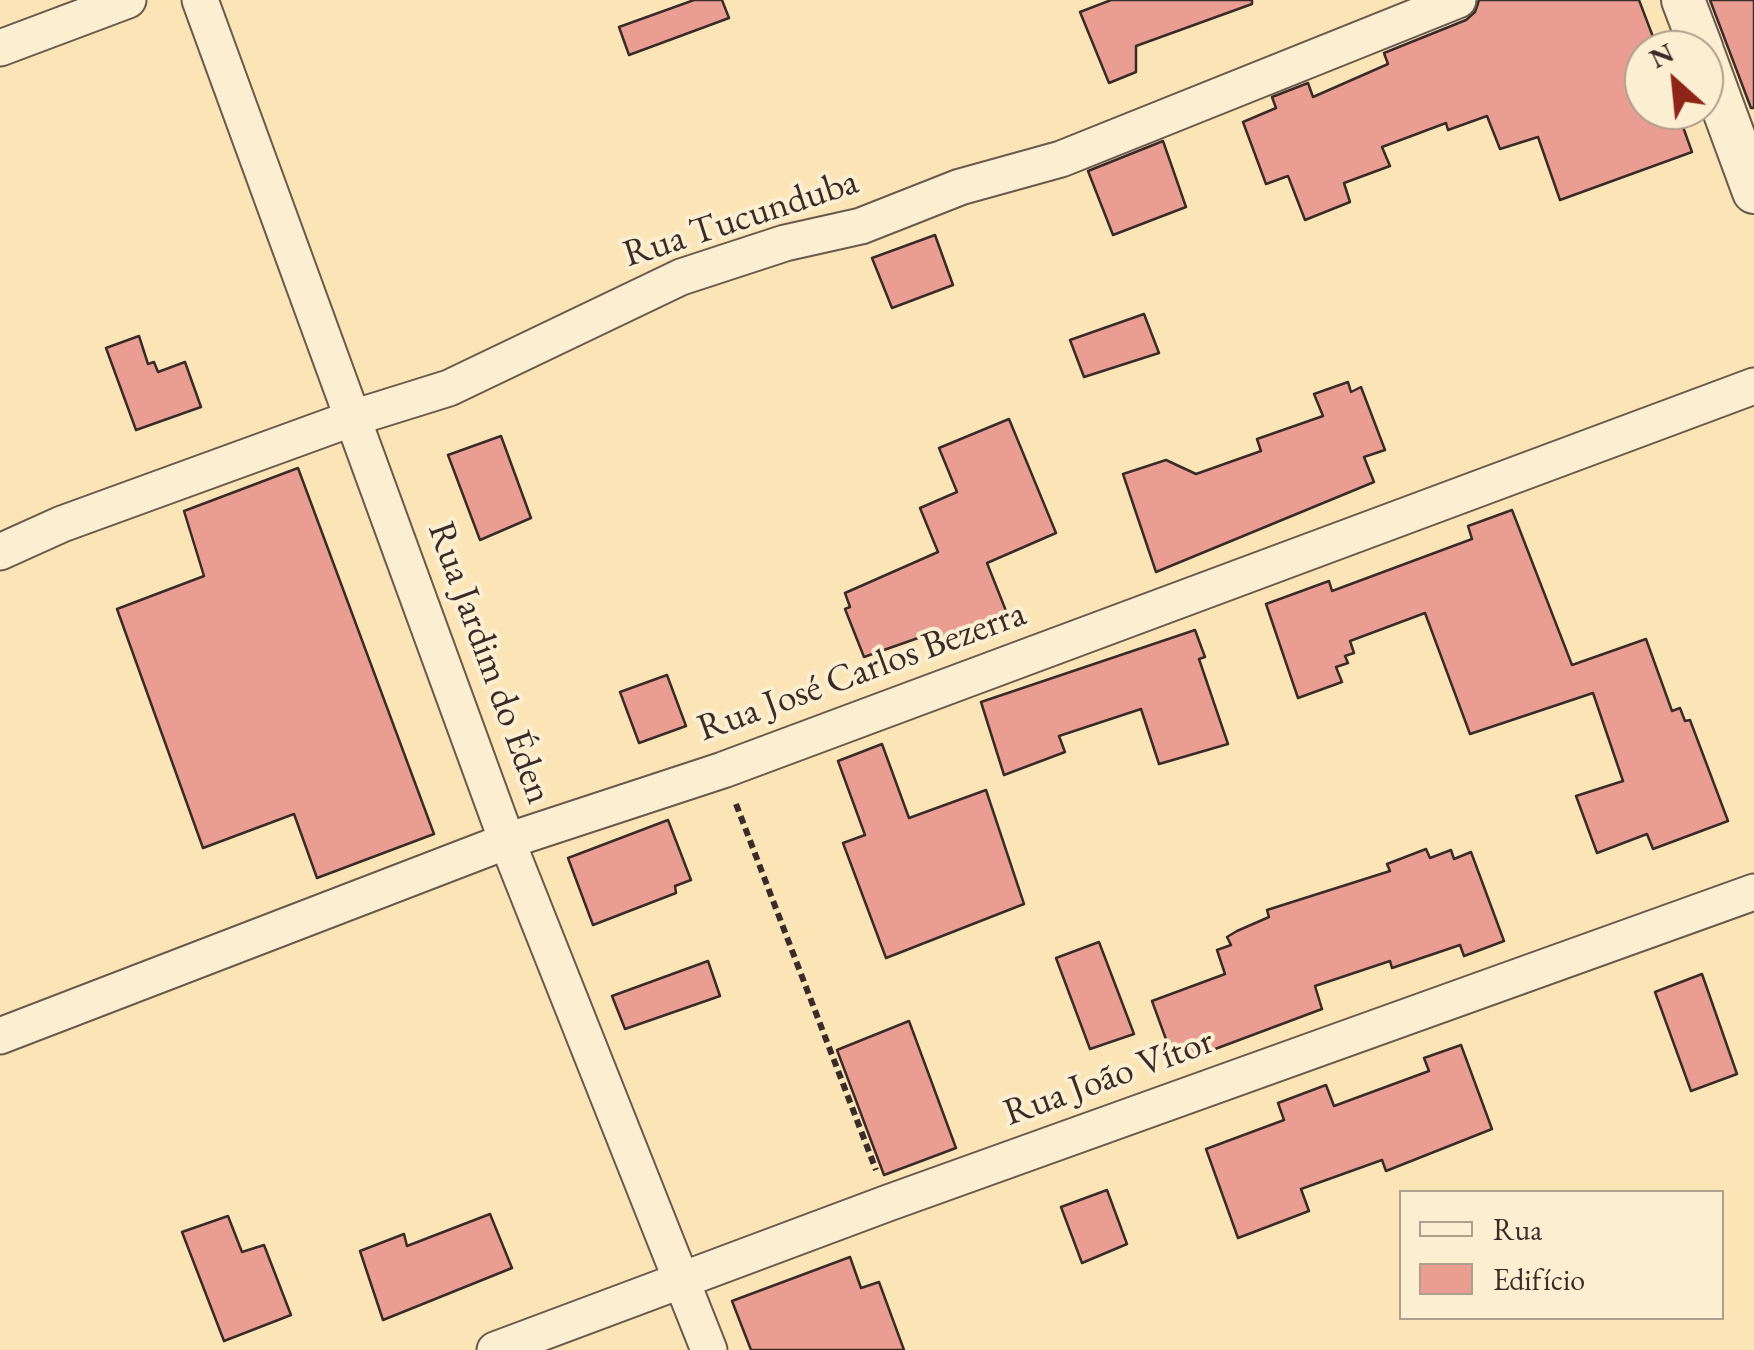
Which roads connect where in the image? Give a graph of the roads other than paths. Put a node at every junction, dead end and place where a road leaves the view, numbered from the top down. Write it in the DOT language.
graph roads {
  1 [pos="128,0"];
  2 [pos="200,0"];
  3 [pos="1458,0"];
  4 [pos="1683,0"];
  5 [pos="1694,30"];
  6 [pos="0,48"];
  7 [pos="1724,110"];
  8 [pos="1754,192"];
  9 [pos="1754,386"];
  10 [pos="356,417"];
  11 [pos="0,552"];
  12 [pos="507,841"];
  13 [pos="1754,892"];
  14 [pos="0,1036"];
  15 [pos="682,1280"];
  16 [pos="495,1350"];
  17 [pos="709,1350"];
  1 -- 6 [label="street"];
  2 -- 10 [label="street, Rua Jardim do Éden"];
  3 -- 10 [label="street, Rua Tucunduba"];
  4 -- 5 [label="street"];
  7 -- 8 [label="street"];
  9 -- 12 [label="street, Rua José Carlos Bezerra"];
  10 -- 11 [label="street, Rua Tucunduba"];
  10 -- 12 [label="street, Rua Jardim do Éden"];
  12 -- 14 [label="street, Rua José Carlos Bezerra"];
  12 -- 15 [label="street, Rua Jardim do Éden"];
  13 -- 15 [label="street, Rua João Vítor"];
  15 -- 16 [label="street, Rua João Vítor"];
  15 -- 17 [label="street, Rua Jardim do Éden"];
}
